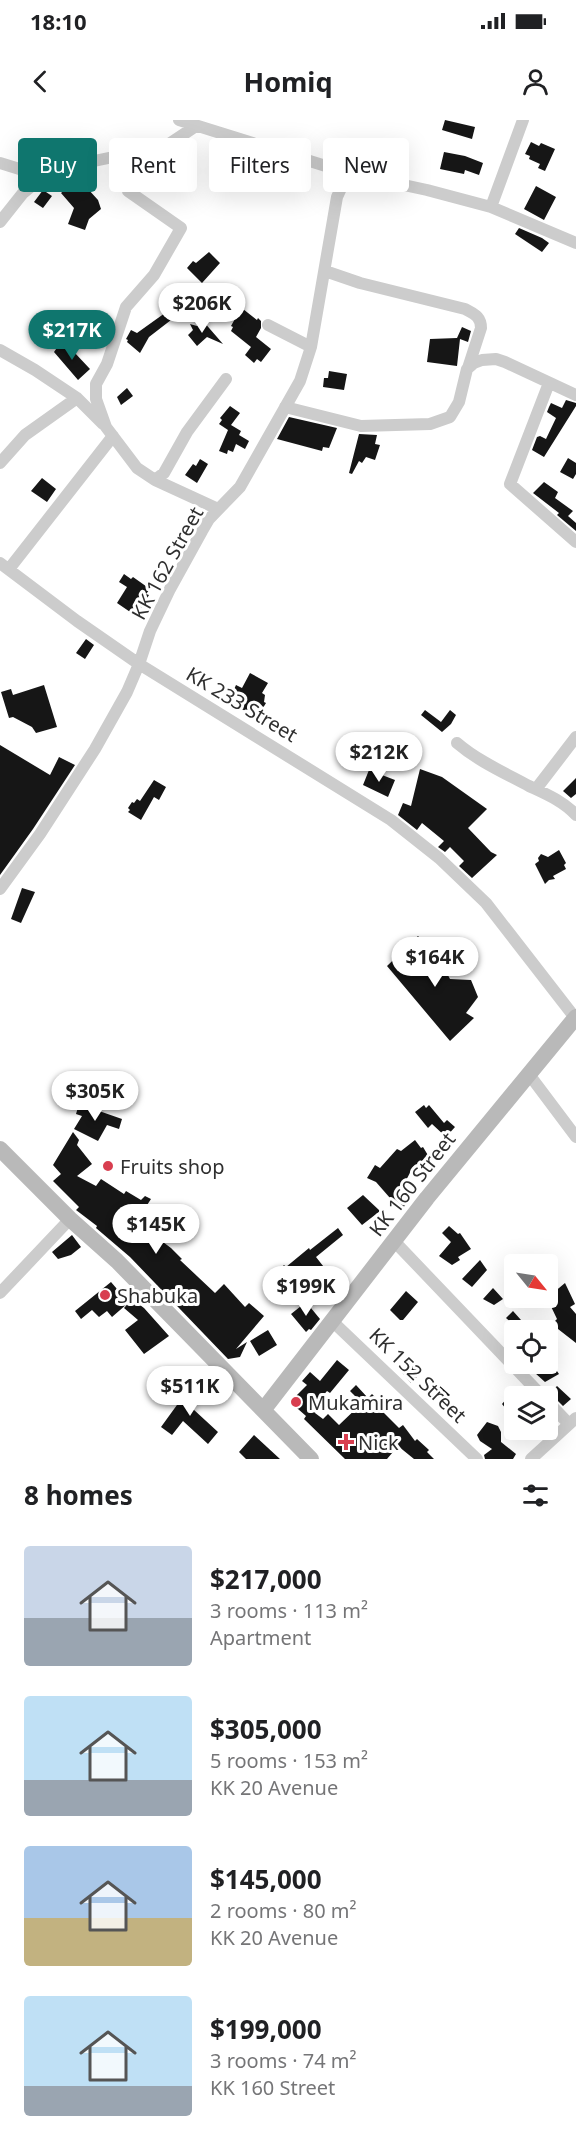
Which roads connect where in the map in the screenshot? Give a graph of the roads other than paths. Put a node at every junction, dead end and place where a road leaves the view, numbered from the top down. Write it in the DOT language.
graph roads {
  1 [pos="178,120"];
  2 [pos="524,120"];
  3 [pos="196,126"];
  4 [pos="179,138"];
  5 [pos="0,163"];
  6 [pos="323,165"];
  7 [pos="18,169"];
  8 [pos="409,186"];
  9 [pos="23,192"];
  10 [pos="129,192"];
  11 [pos="340,192"];
  12 [pos="491,207"];
  13 [pos="0,222"];
  14 [pos="576,243"];
  15 [pos="325,271"];
  16 [pos="268,325"];
  17 [pos="311,347"];
  18 [pos="0,350"];
  19 [pos="467,369"];
  20 [pos="226,379"];
  21 [pos="549,382"];
  22 [pos="576,395"];
  23 [pos="77,398"];
  24 [pos="285,406"];
  25 [pos="110,431"];
  26 [pos="0,463"];
  27 [pos="156,480"];
  28 [pos="218,510"];
  29 [pos="576,543"];
  30 [pos="3,567"];
  31 [pos="140,664"];
  32 [pos="576,737"];
  33 [pos="457,743"];
  34 [pos="536,789"];
  35 [pos="576,815"];
  36 [pos="0,889"];
  37 [pos="576,1018"];
  38 [pos="528,1073"];
  39 [pos="576,1137"];
  40 [pos="0,1149"];
  41 [pos="70,1219"];
  42 [pos="394,1241"];
  43 [pos="0,1293"];
  44 [pos="331,1320"];
  45 [pos="532,1386"];
  46 [pos="264,1409"];
  47 [pos="558,1410"];
  48 [pos="572,1421"];
  49 [pos="311,1459"];
  50 [pos="477,1459"];
  51 [pos="531,1459"];
  1 -- 3 [label="street"];
  2 -- 12 [label="street"];
  3 -- 4 [label="street"];
  3 -- 6 [label="street"];
  5 -- 7 [label="street"];
  8 -- 12 [label="street"];
  9 -- 13 [label="street"];
  10 -- 25 [label="street"];
  11 -- 15 [label="street, KK 162 Street"];
  12 -- 14 [label="street"];
  15 -- 17 [label="street, KK 162 Street"];
  15 -- 19 [label="street"];
  16 -- 17 [label="street"];
  17 -- 24 [label="street, KK 162 Street"];
  18 -- 23 [label="street"];
  19 -- 21 [label="street"];
  19 -- 24 [label="street"];
  20 -- 27 [label="street"];
  21 -- 22 [label="street"];
  21 -- 29 [label="street"];
  23 -- 25 [label="street"];
  23 -- 26 [label="street"];
  24 -- 28 [label="street, KK 162 Street"];
  25 -- 27 [label="street"];
  25 -- 30 [label="street"];
  27 -- 28 [label="street"];
  28 -- 31 [label="street, KK 162 Street"];
  30 -- 31 [label="street, KK 233 Street"];
  31 -- 36 [label="street, KK 162 Street"];
  31 -- 37 [label="street, KK 233 Street"];
  32 -- 34 [label="street"];
  33 -- 34 [label="street"];
  34 -- 35 [label="street"];
  37 -- 38 [label="main road, KK 160 Street"];
  38 -- 39 [label="street"];
  38 -- 42 [label="main road, KK 160 Street"];
  40 -- 41 [label="main road"];
  41 -- 43 [label="street"];
  41 -- 46 [label="main road"];
  42 -- 44 [label="main road, KK 160 Street"];
  42 -- 45 [label="street"];
  44 -- 46 [label="main road, KK 160 Street"];
  44 -- 50 [label="street, KK 152 Street"];
  46 -- 49 [label="main road"];
  47 -- 48 [label="street"];
  48 -- 51 [label="street"];
}
